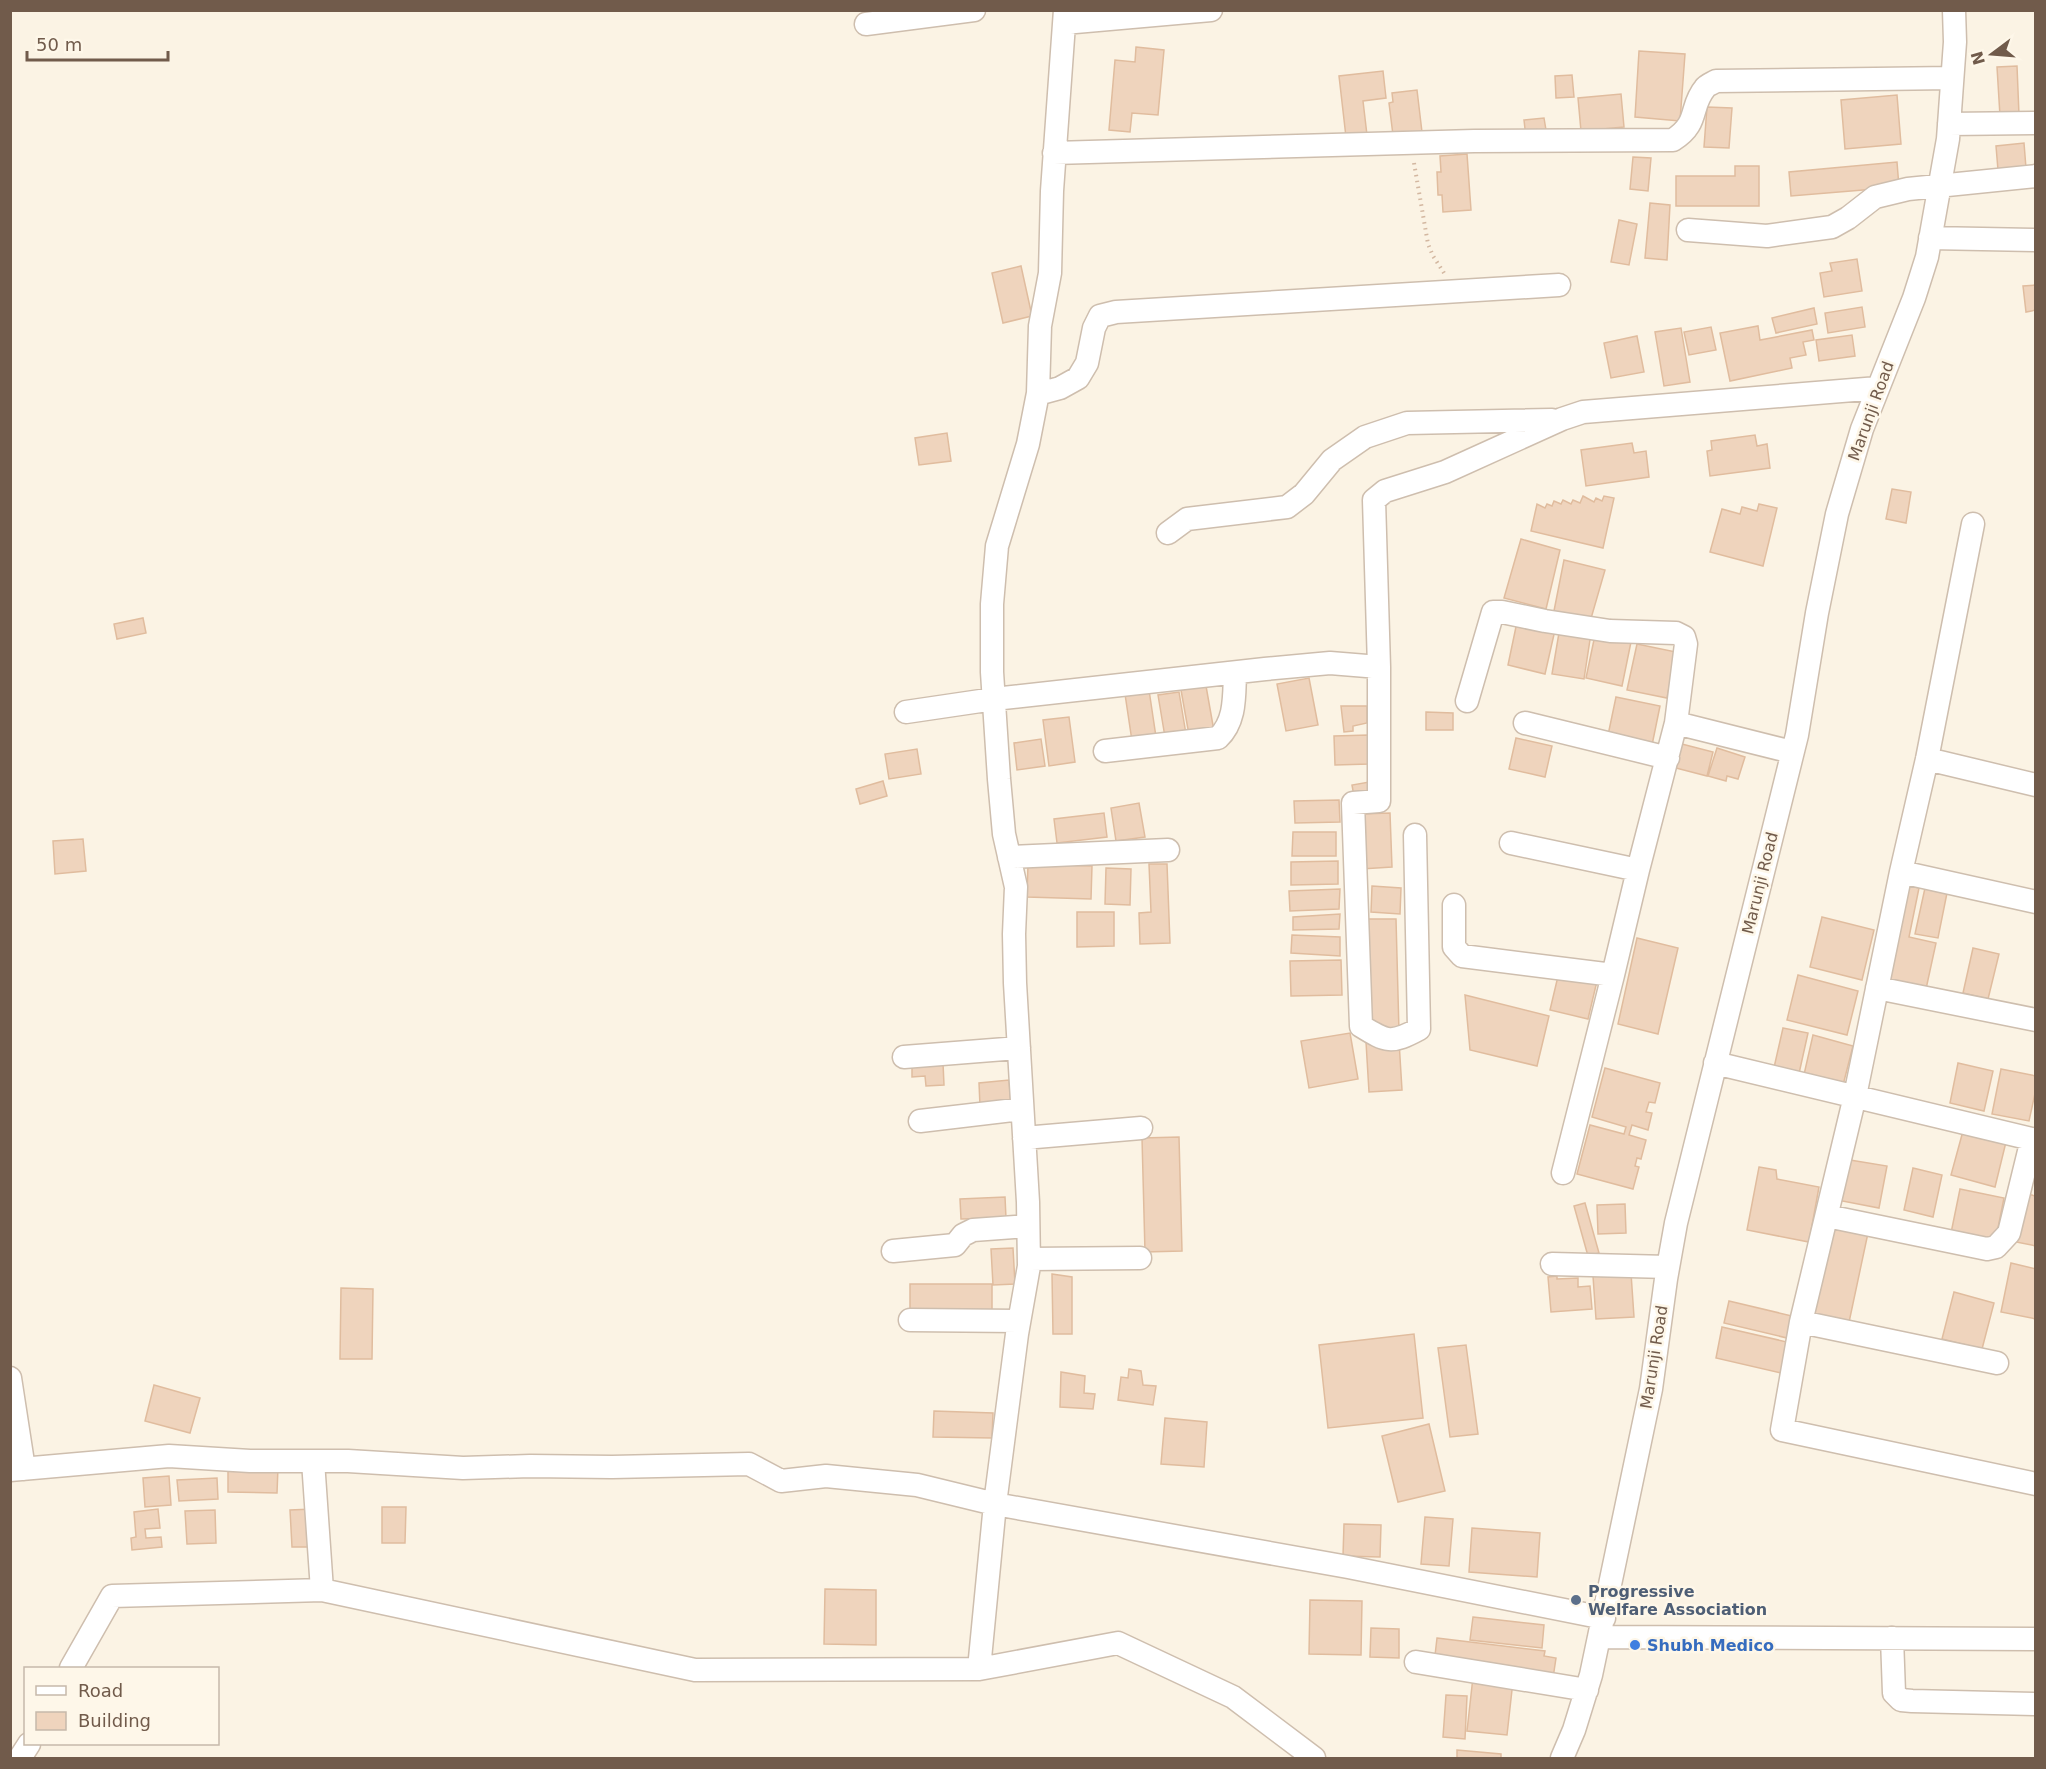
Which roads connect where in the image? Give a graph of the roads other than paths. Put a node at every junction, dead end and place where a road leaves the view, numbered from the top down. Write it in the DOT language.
graph roads {
  1 [pos="975,10"];
  2 [pos="1211,10"];
  3 [pos="1954,10"];
  4 [pos="1064,17"];
  5 [pos="866,24"];
  6 [pos="1952,78"];
  7 [pos="2036,123"];
  8 [pos="1949,124"];
  9 [pos="1054,153"];
  10 [pos="2036,176"];
  11 [pos="1940,186"];
  12 [pos="1688,230"];
  13 [pos="1930,238"];
  14 [pos="2036,240"];
  15 [pos="1559,285"];
  16 [pos="1878,388"];
  17 [pos="1038,394"];
  18 [pos="1562,419"];
  19 [pos="1973,524"];
  20 [pos="1168,533"];
  21 [pos="1379,667"];
  22 [pos="1235,673"];
  23 [pos="994,699"];
  24 [pos="1467,701"];
  25 [pos="906,712"];
  26 [pos="1524,723"];
  27 [pos="1676,723"];
  28 [pos="1105,751"];
  29 [pos="1792,752"];
  30 [pos="1668,758"];
  31 [pos="1927,759"];
  32 [pos="2036,785"];
  33 [pos="1415,835"];
  34 [pos="1511,843"];
  35 [pos="1168,850"];
  36 [pos="1009,857"];
  37 [pos="1638,870"];
  38 [pos="1901,872"];
  39 [pos="2036,902"];
  40 [pos="1454,905"];
  41 [pos="1613,975"];
  42 [pos="1877,988"];
  43 [pos="2036,1020"];
  44 [pos="1019,1048"];
  45 [pos="904,1057"];
  46 [pos="1715,1063"];
  47 [pos="1855,1096"];
  48 [pos="1022,1109"];
  49 [pos="920,1121"];
  50 [pos="1141,1128"];
  51 [pos="1024,1138"];
  52 [pos="2034,1139"];
  53 [pos="1563,1173"];
  54 [pos="1827,1216"];
  55 [pos="1028,1226"];
  56 [pos="893,1251"];
  57 [pos="1140,1258"];
  58 [pos="1029,1259"];
  59 [pos="1552,1264"];
  60 [pos="1668,1267"];
  61 [pos="910,1320"];
  62 [pos="1019,1321"];
  63 [pos="1801,1322"];
  64 [pos="1997,1363"];
  65 [pos="10,1378"];
  66 [pos="313,1461"];
  67 [pos="17,1470"];
  68 [pos="2036,1484"];
  69 [pos="995,1504"];
  70 [pos="322,1590"];
  71 [pos="1602,1627"];
  72 [pos="1892,1638"];
  73 [pos="2036,1639"];
  74 [pos="1416,1662"];
  75 [pos="72,1667"];
  76 [pos="979,1669"];
  77 [pos="1587,1690"];
  78 [pos="2036,1704"];
  79 [pos="1314,1758"];
  80 [pos="1562,1758"];
  1 -- 5 [label="street"];
  2 -- 4 [label="street"];
  3 -- 6 [label="street, Marunji Road"];
  4 -- 9 [label="street"];
  6 -- 8 [label="street, Marunji Road"];
  6 -- 9 [label="street"];
  7 -- 8 [label="street"];
  8 -- 11 [label="street, Marunji Road"];
  9 -- 17 [label="street"];
  10 -- 11 [label="street"];
  11 -- 12 [label="street"];
  11 -- 13 [label="street, Marunji Road"];
  13 -- 14 [label="street"];
  13 -- 16 [label="street, Marunji Road"];
  15 -- 17 [label="street"];
  16 -- 18 [label="street"];
  16 -- 29 [label="street, Marunji Road"];
  17 -- 23 [label="street"];
  18 -- 20 [label="street"];
  18 -- 21 [label="street"];
  19 -- 31 [label="street"];
  21 -- 22 [label="street"];
  21 -- 33 [label="street"];
  22 -- 23 [label="street"];
  22 -- 28 [label="street"];
  23 -- 25 [label="street"];
  23 -- 36 [label="street"];
  24 -- 27 [label="street"];
  26 -- 30 [label="street"];
  27 -- 29 [label="street"];
  27 -- 30 [label="street"];
  29 -- 46 [label="street, Marunji Road"];
  30 -- 37 [label="street"];
  31 -- 32 [label="street"];
  31 -- 38 [label="street"];
  34 -- 37 [label="street"];
  35 -- 36 [label="street"];
  36 -- 44 [label="street"];
  37 -- 41 [label="street"];
  38 -- 39 [label="street"];
  38 -- 42 [label="street"];
  40 -- 41 [label="street"];
  41 -- 53 [label="street"];
  42 -- 43 [label="street"];
  42 -- 47 [label="street"];
  44 -- 45 [label="street"];
  44 -- 48 [label="street"];
  46 -- 47 [label="street"];
  46 -- 60 [label="street, Marunji Road"];
  47 -- 52 [label="street"];
  47 -- 54 [label="street"];
  48 -- 49 [label="street"];
  48 -- 51 [label="street"];
  50 -- 51 [label="street"];
  51 -- 55 [label="street"];
  52 -- 54 [label="street"];
  54 -- 63 [label="street"];
  55 -- 56 [label="street"];
  55 -- 58 [label="street"];
  57 -- 58 [label="street"];
  58 -- 62 [label="street"];
  59 -- 60 [label="street"];
  60 -- 71 [label="street, Marunji Road"];
  61 -- 62 [label="street"];
  62 -- 69 [label="street"];
  63 -- 64 [label="street"];
  63 -- 68 [label="street"];
  65 -- 67 [label="street"];
  66 -- 67 [label="street"];
  66 -- 69 [label="street"];
  66 -- 70 [label="street"];
  69 -- 71 [label="street"];
  69 -- 76 [label="street"];
  70 -- 75 [label="street"];
  70 -- 76 [label="street"];
  71 -- 72 [label="street"];
  71 -- 77 [label="street, Marunji Road"];
  72 -- 73 [label="street"];
  72 -- 78 [label="street"];
  74 -- 77 [label="street"];
  76 -- 79 [label="street"];
  77 -- 80 [label="street, Marunji Road"];
}
